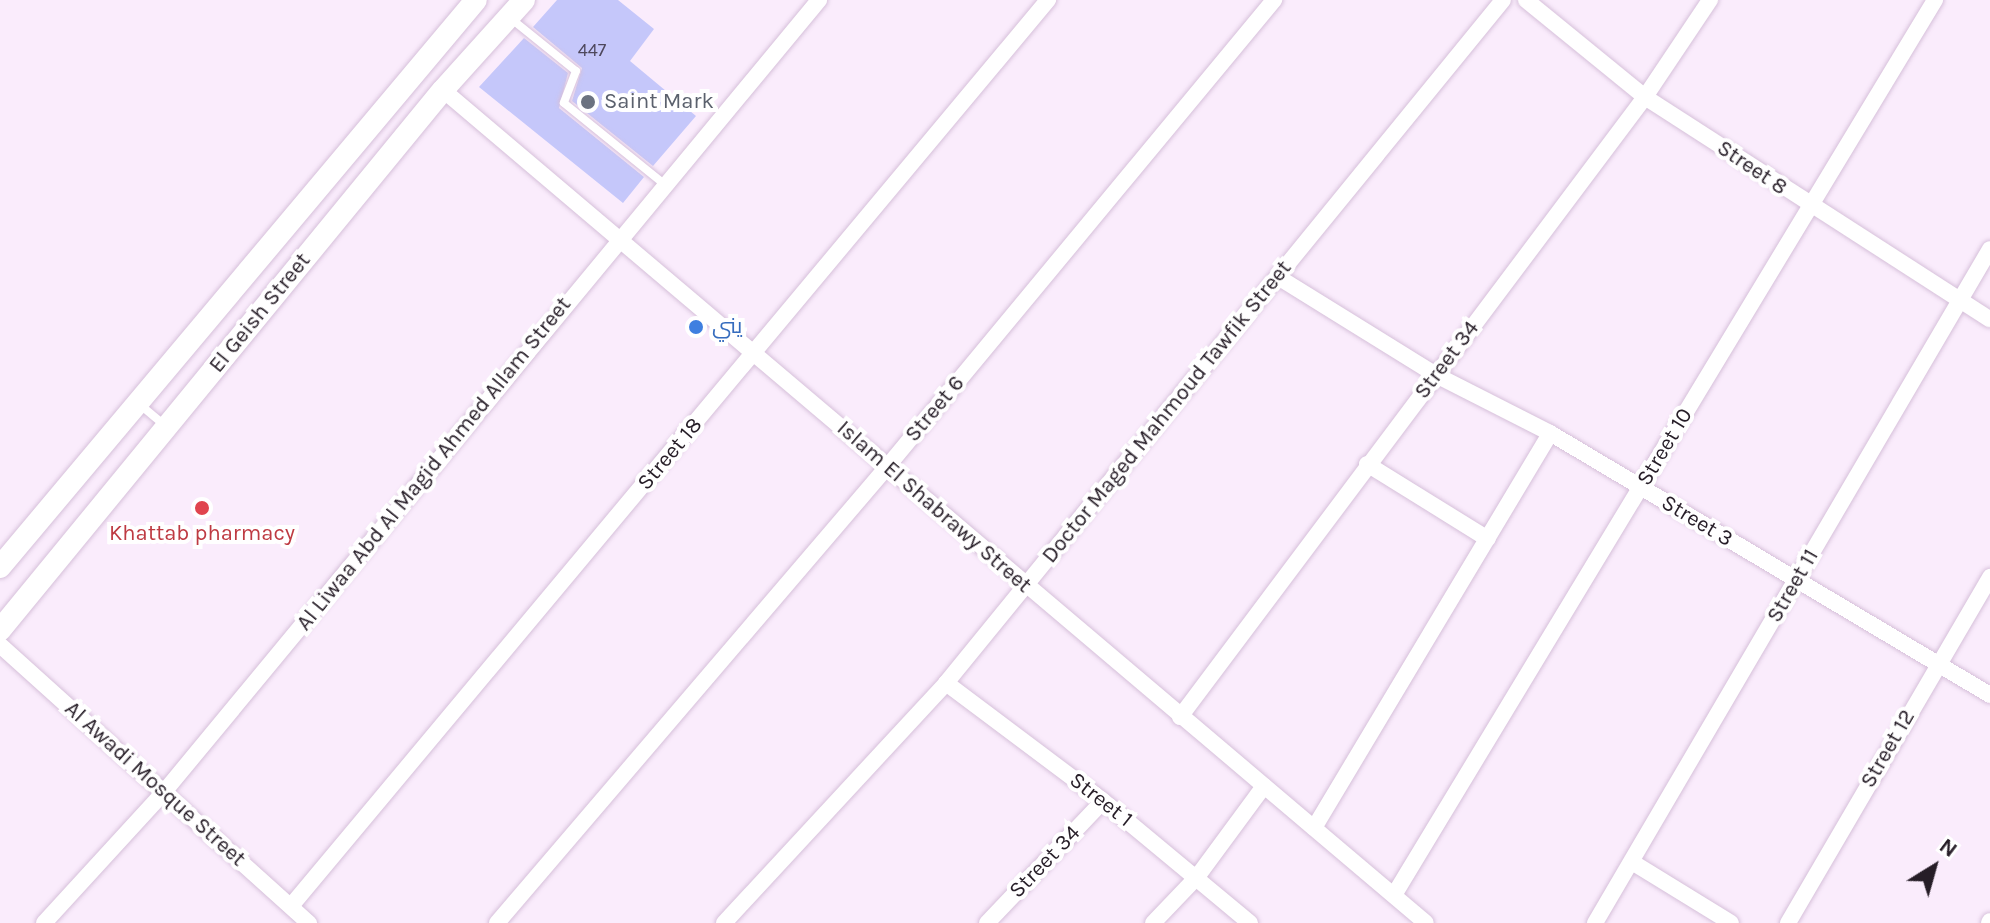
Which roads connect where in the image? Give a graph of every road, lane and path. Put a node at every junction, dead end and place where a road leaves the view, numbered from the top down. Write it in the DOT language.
graph roads {
  1 [pos="476,0"];
  2 [pos="819,0"];
  3 [pos="1048,0"];
  4 [pos="1503,0"];
  5 [pos="1526,0"];
  6 [pos="1710,0"];
  7 [pos="1935,0"];
  8 [pos="1267,3"];
  9 [pos="517,8"];
  10 [pos="443,90"];
  11 [pos="1645,97"];
  12 [pos="664,184"];
  13 [pos="1810,207"];
  14 [pos="620,238"];
  15 [pos="1990,249"];
  16 [pos="1278,277"];
  17 [pos="1959,300"];
  18 [pos="1990,319"];
  19 [pos="754,354"];
  20 [pos="1436,375"];
  21 [pos="137,403"];
  22 [pos="167,428"];
  23 [pos="1550,433"];
  24 [pos="1367,464"];
  25 [pos="887,467"];
  26 [pos="1641,487"];
  27 [pos="1488,539"];
  28 [pos="0,567"];
  29 [pos="1990,577"];
  30 [pos="1796,581"];
  31 [pos="1025,585"];
  32 [pos="0,630"];
  33 [pos="0,645"];
  34 [pos="1937,664"];
  35 [pos="946,683"];
  36 [pos="1990,695"];
  37 [pos="1180,717"];
  38 [pos="1264,786"];
  39 [pos="164,792"];
  40 [pos="1103,801"];
  41 [pos="1314,828"];
  42 [pos="1632,862"];
  43 [pos="1197,877"];
  44 [pos="1394,895"];
  45 [pos="291,906"];
  46 [pos="44,923"];
  47 [pos="309,923"];
  48 [pos="497,923"];
  49 [pos="724,923"];
  50 [pos="987,923"];
  51 [pos="1153,923"];
  52 [pos="1250,923"];
  53 [pos="1426,923"];
  54 [pos="1595,923"];
  55 [pos="1731,923"];
  56 [pos="1788,923"];
  1 -- 21 [label="street, El Geish Street"];
  2 -- 12 [label="street, Al Liwaa Abd Al Magid Ahmed Allam Street"];
  3 -- 19 [label="street, Street 18"];
  4 -- 16 [label="street, Doctor Maged Mahmoud Tawfik Street"];
  5 -- 11 [label="street, Street 8"];
  6 -- 11 [label="street, Street 34"];
  7 -- 13 [label="street, Street 10"];
  8 -- 25 [label="street, Street 6"];
  9 -- 10 [label="street, El Geish Street"];
  9 -- 12 [label="lane"];
  10 -- 14 [label="street, Islam El Shabrawy Street"];
  10 -- 22 [label="street, El Geish Street"];
  11 -- 13 [label="street, Street 8"];
  11 -- 20 [label="street, Street 34"];
  12 -- 14 [label="street, Al Liwaa Abd Al Magid Ahmed Allam Street"];
  13 -- 17 [label="street, Street 8"];
  13 -- 26 [label="street, Street 10"];
  14 -- 19 [label="street, Islam El Shabrawy Street"];
  14 -- 39 [label="street, Al Liwaa Abd Al Magid Ahmed Allam Street"];
  15 -- 17 [label="street, Street 11"];
  16 -- 20 [label="street, Street 3"];
  16 -- 31 [label="street, Doctor Maged Mahmoud Tawfik Street"];
  17 -- 18 [label="street, Street 8"];
  17 -- 30 [label="street, Street 11"];
  19 -- 25 [label="street, Islam El Shabrawy Street"];
  19 -- 45 [label="street, Street 18"];
  20 -- 23 [label="street, Street 3"];
  20 -- 24 [label="street, Street 34"];
  21 -- 22 [label="lane"];
  21 -- 28 [label="street, El Geish Street"];
  22 -- 32 [label="street, El Geish Street"];
  23 -- 26 [label="street, Street 3"];
  23 -- 27 [label="street"];
  24 -- 27 [label="street"];
  24 -- 37 [label="street, Street 34"];
  25 -- 31 [label="street, Islam El Shabrawy Street"];
  25 -- 48 [label="street, Street 6"];
  26 -- 30 [label="street, Street 3"];
  26 -- 44 [label="street, Street 10"];
  27 -- 41 [label="street"];
  29 -- 34 [label="street, Street 12"];
  30 -- 34 [label="street, Street 3"];
  30 -- 42 [label="street, Street 11"];
  31 -- 35 [label="street, Doctor Maged Mahmoud Tawfik Street"];
  31 -- 37 [label="street, Islam El Shabrawy Street"];
  33 -- 39 [label="street, Al Awadi Mosque Street"];
  34 -- 36 [label="street, Street 3"];
  34 -- 56 [label="street, Street 12"];
  35 -- 40 [label="street, Street 1"];
  35 -- 49 [label="street, Doctor Maged Mahmoud Tawfik Street"];
  37 -- 38 [label="street, Islam El Shabrawy Street"];
  38 -- 41 [label="street, Islam El Shabrawy Street"];
  38 -- 43 [label="street"];
  39 -- 45 [label="street, Al Awadi Mosque Street"];
  39 -- 46 [label="street, Al Liwaa Abd Al Magid Ahmed Allam Street"];
  40 -- 43 [label="street, Street 1"];
  40 -- 50 [label="street, Street 34"];
  41 -- 44 [label="street, Islam El Shabrawy Street"];
  42 -- 54 [label="street, Street 11"];
  42 -- 55 [label="street"];
  43 -- 51 [label="street"];
  43 -- 52 [label="street, Street 1"];
  44 -- 53 [label="street, Islam El Shabrawy Street"];
  45 -- 47 [label="street, Al Awadi Mosque Street"];
}
